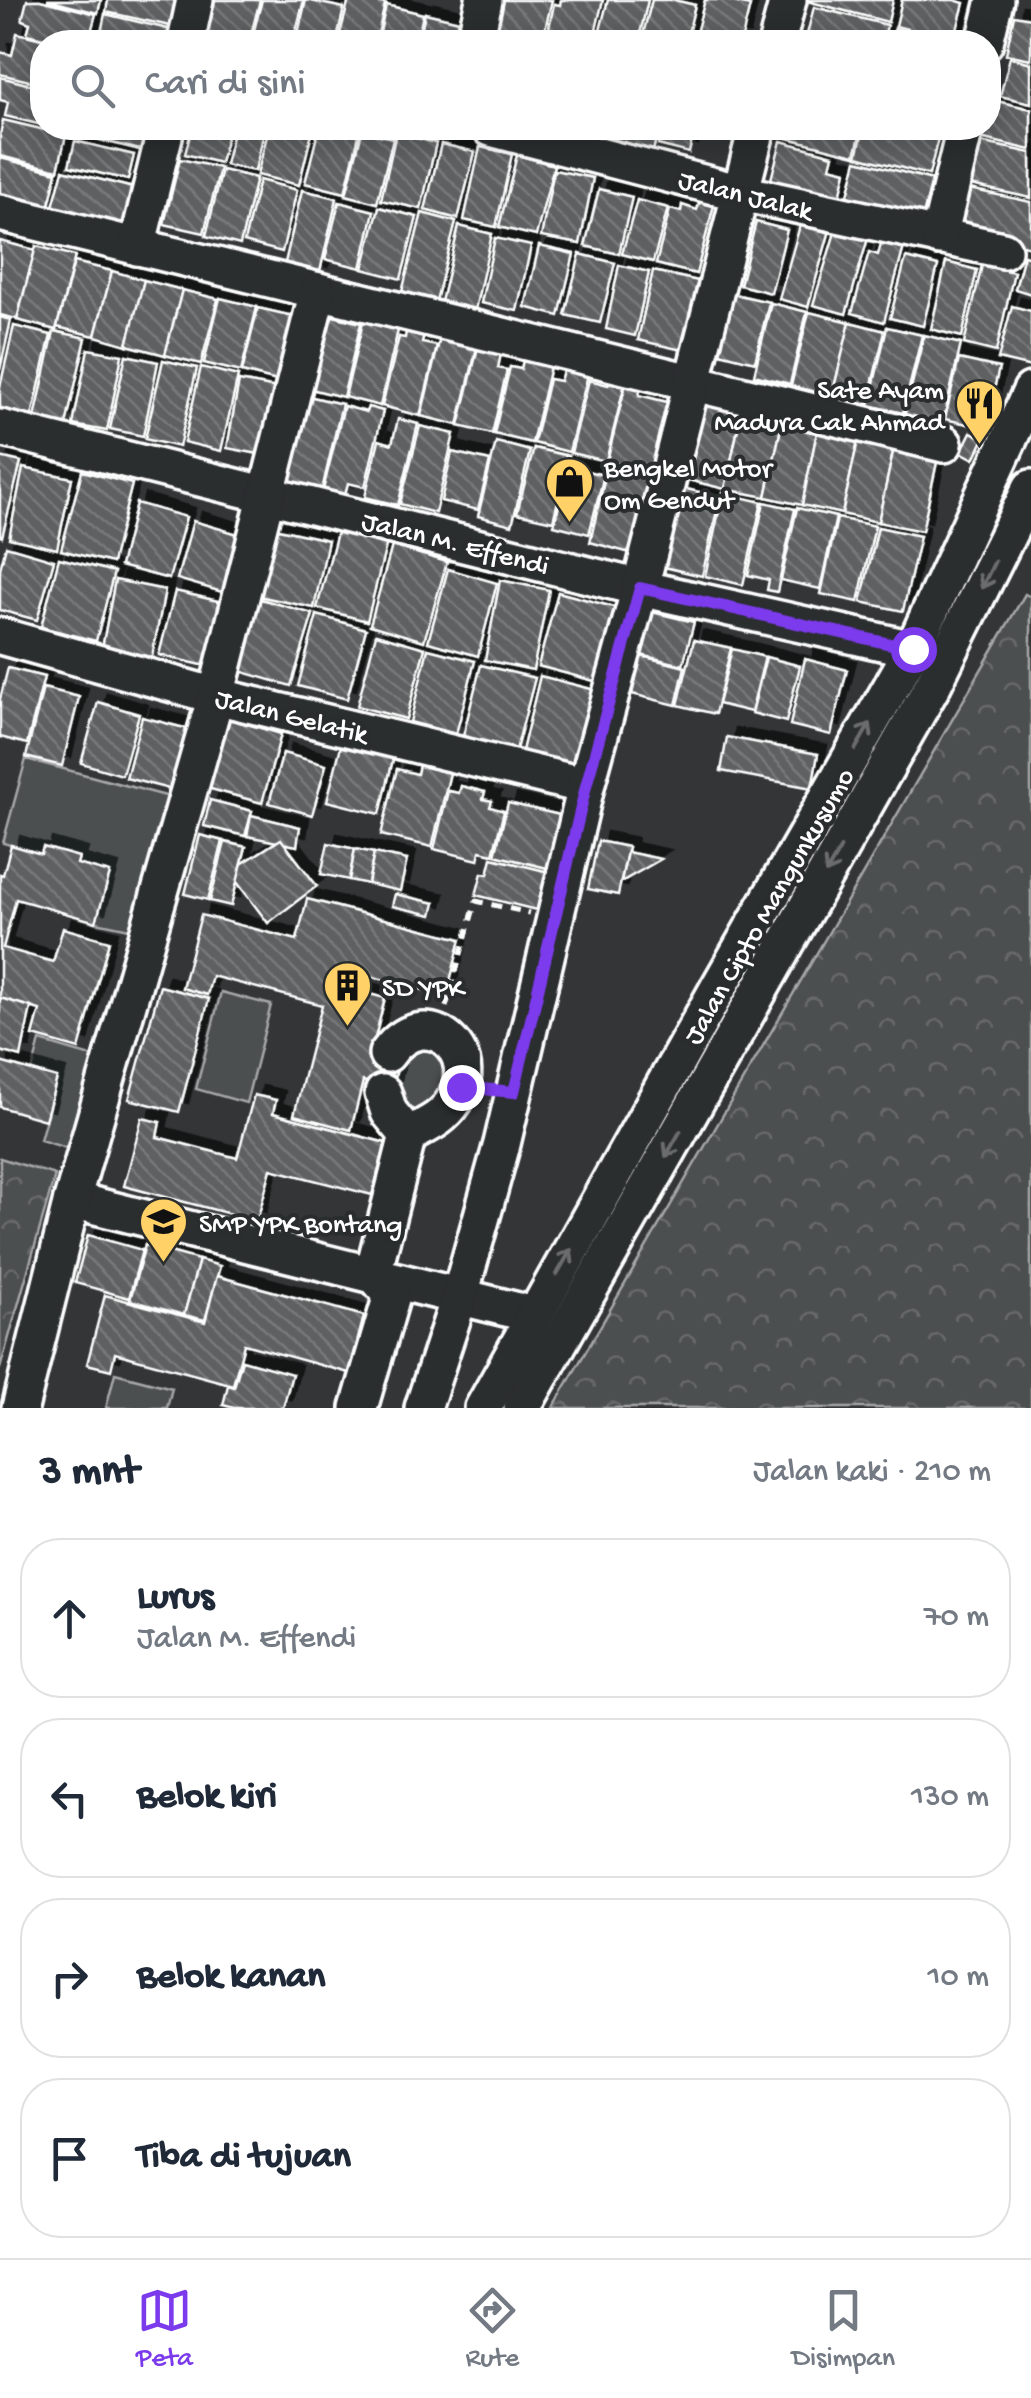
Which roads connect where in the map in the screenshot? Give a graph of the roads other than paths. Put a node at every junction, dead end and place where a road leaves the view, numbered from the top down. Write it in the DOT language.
graph roads {
  1 [pos="195,0"];
  2 [pos="484,0"];
  3 [pos="786,0"];
  4 [pos="995,0"];
  5 [pos="189,30"];
  6 [pos="478,30"];
  7 [pos="780,30"];
  8 [pos="988,30"];
  9 [pos="163,140"];
  10 [pos="537,140"];
  11 [pos="754,140"];
  12 [pos="961,140"];
  13 [pos="741,193"];
  14 [pos="0,213"];
  15 [pos="938,237"];
  16 [pos="137,247"];
  17 [pos="1003,250"];
  18 [pos="318,291"];
  19 [pos="691,382"];
  20 [pos="1031,391"];
  21 [pos="0,428"];
  22 [pos="944,444"];
  23 [pos="1031,488"];
  24 [pos="266,493"];
  25 [pos="640,588"];
  26 [pos="0,636"];
  27 [pos="913,649"];
  28 [pos="216,696"];
  29 [pos="586,786"];
  30 [pos="720,985"];
  31 [pos="753,1002"];
  32 [pos="387,1054"];
  33 [pos="461,1087"];
  34 [pos="514,1092"];
  35 [pos="382,1093"];
  36 [pos="408,1135"];
  37 [pos="72,1200"];
  38 [pos="389,1283"];
  39 [pos="460,1295"];
  40 [pos="534,1315"];
  41 [pos="20,1408"];
  42 [pos="359,1408"];
  43 [pos="424,1408"];
  44 [pos="483,1408"];
  45 [pos="522,1408"];
  1 -- 5 [label="street"];
  2 -- 6 [label="street"];
  3 -- 7 [label="street"];
  4 -- 8 [label="street"];
  9 -- 16 [label="street"];
  10 -- 13 [label="street, Jalan Jalak"];
  11 -- 13 [label="street"];
  12 -- 15 [label="street"];
  13 -- 15 [label="street, Jalan Jalak"];
  13 -- 19 [label="street"];
  14 -- 16 [label="street"];
  15 -- 17 [label="street, Jalan Jalak"];
  16 -- 18 [label="street"];
  18 -- 19 [label="street"];
  18 -- 24 [label="street"];
  19 -- 22 [label="street"];
  19 -- 25 [label="street"];
  20 -- 27 [label="street, Jalan Cipto Mangunkusumo"];
  21 -- 24 [label="street, Jalan M. Effendi"];
  23 -- 31 [label="street, Jalan Cipto Mangunkusumo, one-way"];
  24 -- 25 [label="street, Jalan M. Effendi"];
  24 -- 28 [label="street"];
  25 -- 27 [label="street, Jalan M. Effendi"];
  25 -- 29 [label="street"];
  26 -- 28 [label="street, Jalan Gelatik"];
  30 -- 27 [label="street, Jalan Cipto Mangunkusumo, one-way"];
  28 -- 29 [label="street, Jalan Gelatik"];
  28 -- 37 [label="street"];
  29 -- 34 [label="street"];
  30 -- 31 [label="street"];
  40 -- 30 [label="street, Jalan Cipto Mangunkusumo, one-way"];
  31 -- 45 [label="street, Jalan Cipto Mangunkusumo, one-way"];
  32 -- 33 [label="street"];
  33 -- 34 [label="street"];
  33 -- 36 [label="street"];
  34 -- 39 [label="street"];
  35 -- 36 [label="street"];
  36 -- 38 [label="street"];
  37 -- 38 [label="street"];
  37 -- 41 [label="street"];
  38 -- 39 [label="street"];
  38 -- 42 [label="street"];
  39 -- 40 [label="street"];
  39 -- 43 [label="street"];
  40 -- 44 [label="street, Jalan Cipto Mangunkusumo"];
}
